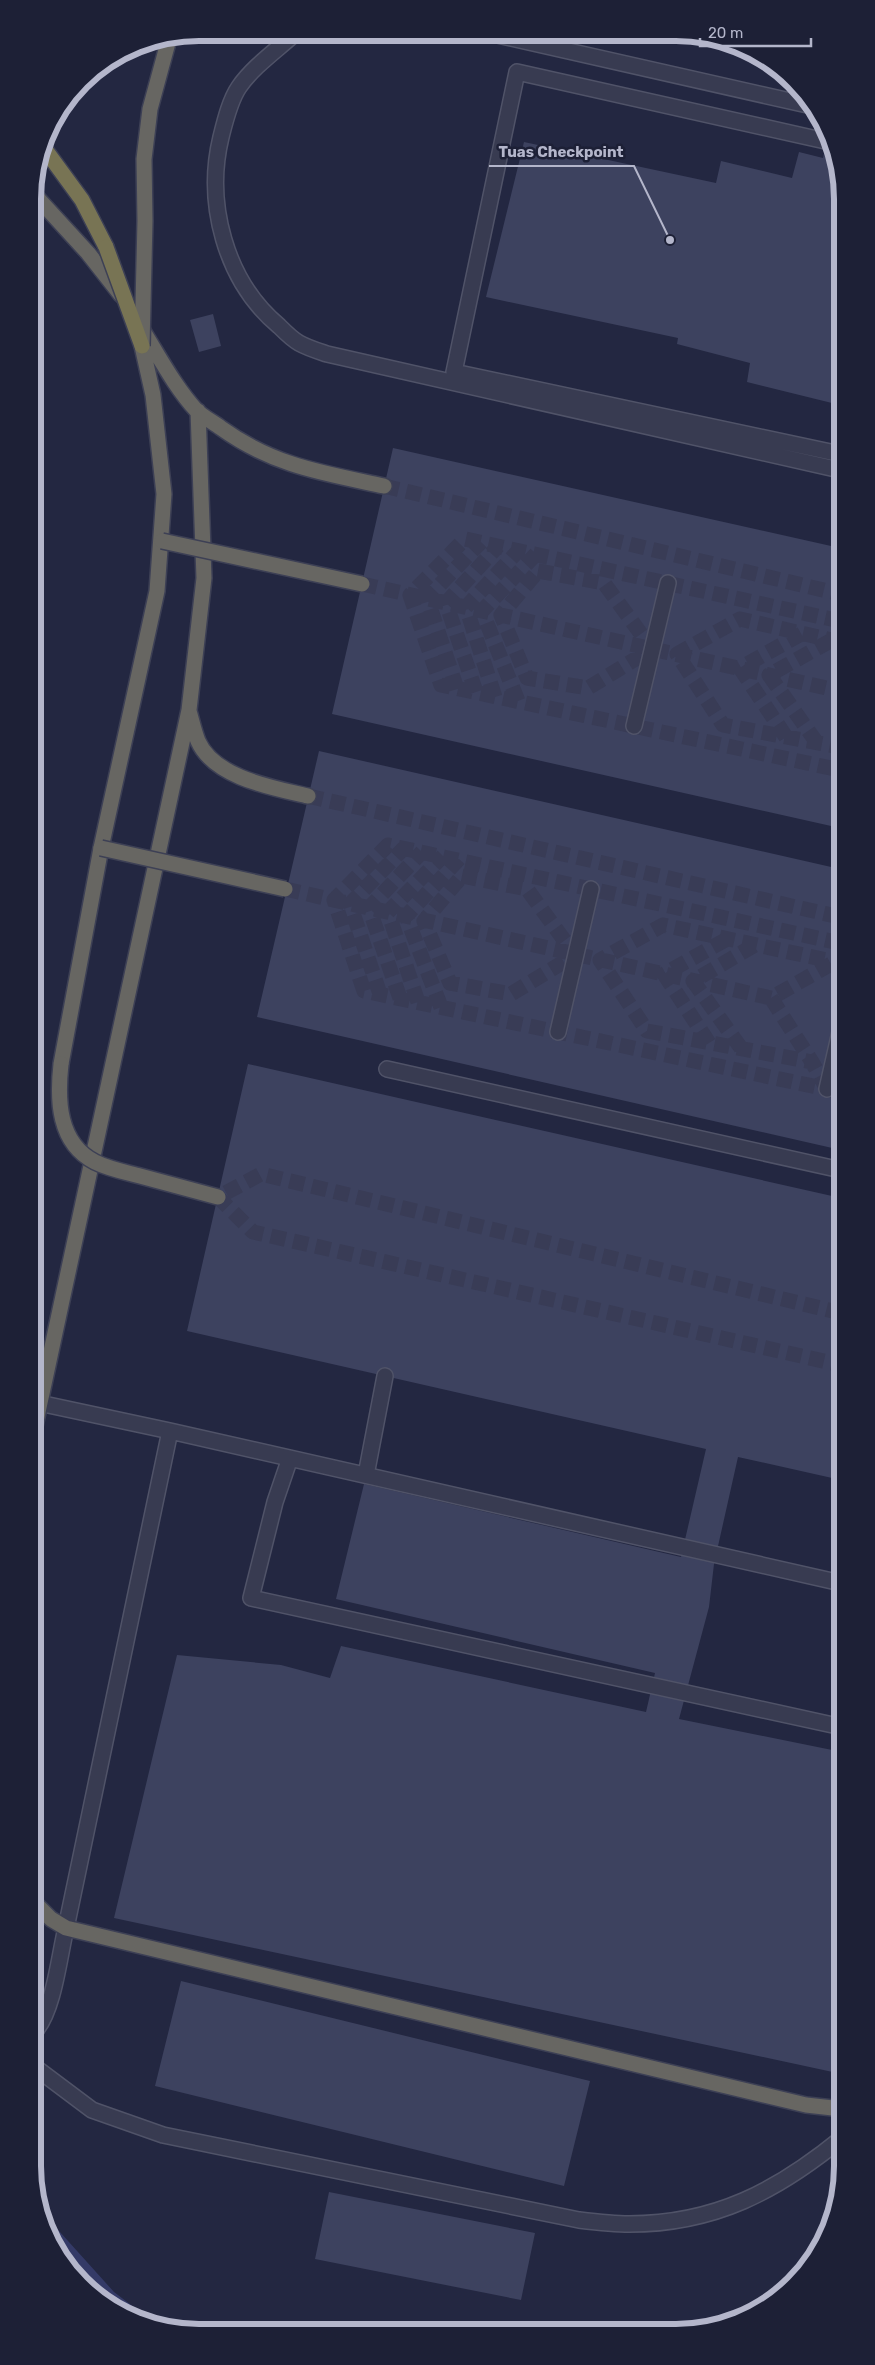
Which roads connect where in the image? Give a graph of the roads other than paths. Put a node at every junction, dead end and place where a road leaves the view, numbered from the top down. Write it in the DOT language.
graph roads {
  1 [pos="525,41"];
  2 [pos="287,42"];
  3 [pos="167,44"];
  4 [pos="801,104"];
  5 [pos="821,140"];
  6 [pos="48,154"];
  7 [pos="42,203"];
  8 [pos="142,346"];
  9 [pos="198,411"];
  10 [pos="834,453"];
  11 [pos="834,469"];
  12 [pos="384,486"];
  13 [pos="162,542"];
  14 [pos="668,583"];
  15 [pos="362,584"];
  16 [pos="189,710"];
  17 [pos="634,726"];
  18 [pos="308,796"];
  19 [pos="101,848"];
  20 [pos="591,889"];
  21 [pos="285,890"];
  22 [pos="558,1032"];
  23 [pos="834,1060"];
  24 [pos="386,1069"];
  25 [pos="828,1085"];
  26 [pos="834,1168"];
  27 [pos="218,1197"];
  28 [pos="385,1376"];
  29 [pos="41,1392"];
  30 [pos="41,1404"];
  31 [pos="170,1431"];
  32 [pos="290,1458"];
  33 [pos="366,1475"];
  34 [pos="833,1581"];
  35 [pos="833,1725"];
  36 [pos="41,1909"];
  37 [pos="66,1928"];
  38 [pos="41,2023"];
  39 [pos="41,2072"];
  40 [pos="833,2108"];
  41 [pos="833,2145"];
  1 -- 4 [label="lane"];
  2 -- 11 [label="lane"];
  3 -- 8 [label="highway, bridge"];
  5 -- 10 [label="lane"];
  6 -- 8 [label="highway, bridge"];
  7 -- 9 [label="highway"];
  8 -- 13 [label="highway"];
  9 -- 12 [label="highway"];
  9 -- 16 [label="highway"];
  13 -- 15 [label="highway, bridge"];
  13 -- 19 [label="highway"];
  14 -- 17 [label="lane"];
  16 -- 18 [label="highway"];
  16 -- 29 [label="highway"];
  19 -- 21 [label="highway, bridge"];
  19 -- 27 [label="highway, bridge"];
  20 -- 22 [label="lane"];
  23 -- 25 [label="lane"];
  24 -- 26 [label="lane"];
  28 -- 33 [label="lane"];
  30 -- 31 [label="lane"];
  31 -- 32 [label="lane"];
  31 -- 37 [label="lane"];
  32 -- 33 [label="lane"];
  32 -- 35 [label="lane"];
  33 -- 34 [label="lane"];
  36 -- 37 [label="highway"];
  37 -- 38 [label="lane"];
  37 -- 40 [label="highway"];
  39 -- 41 [label="lane"];
}
